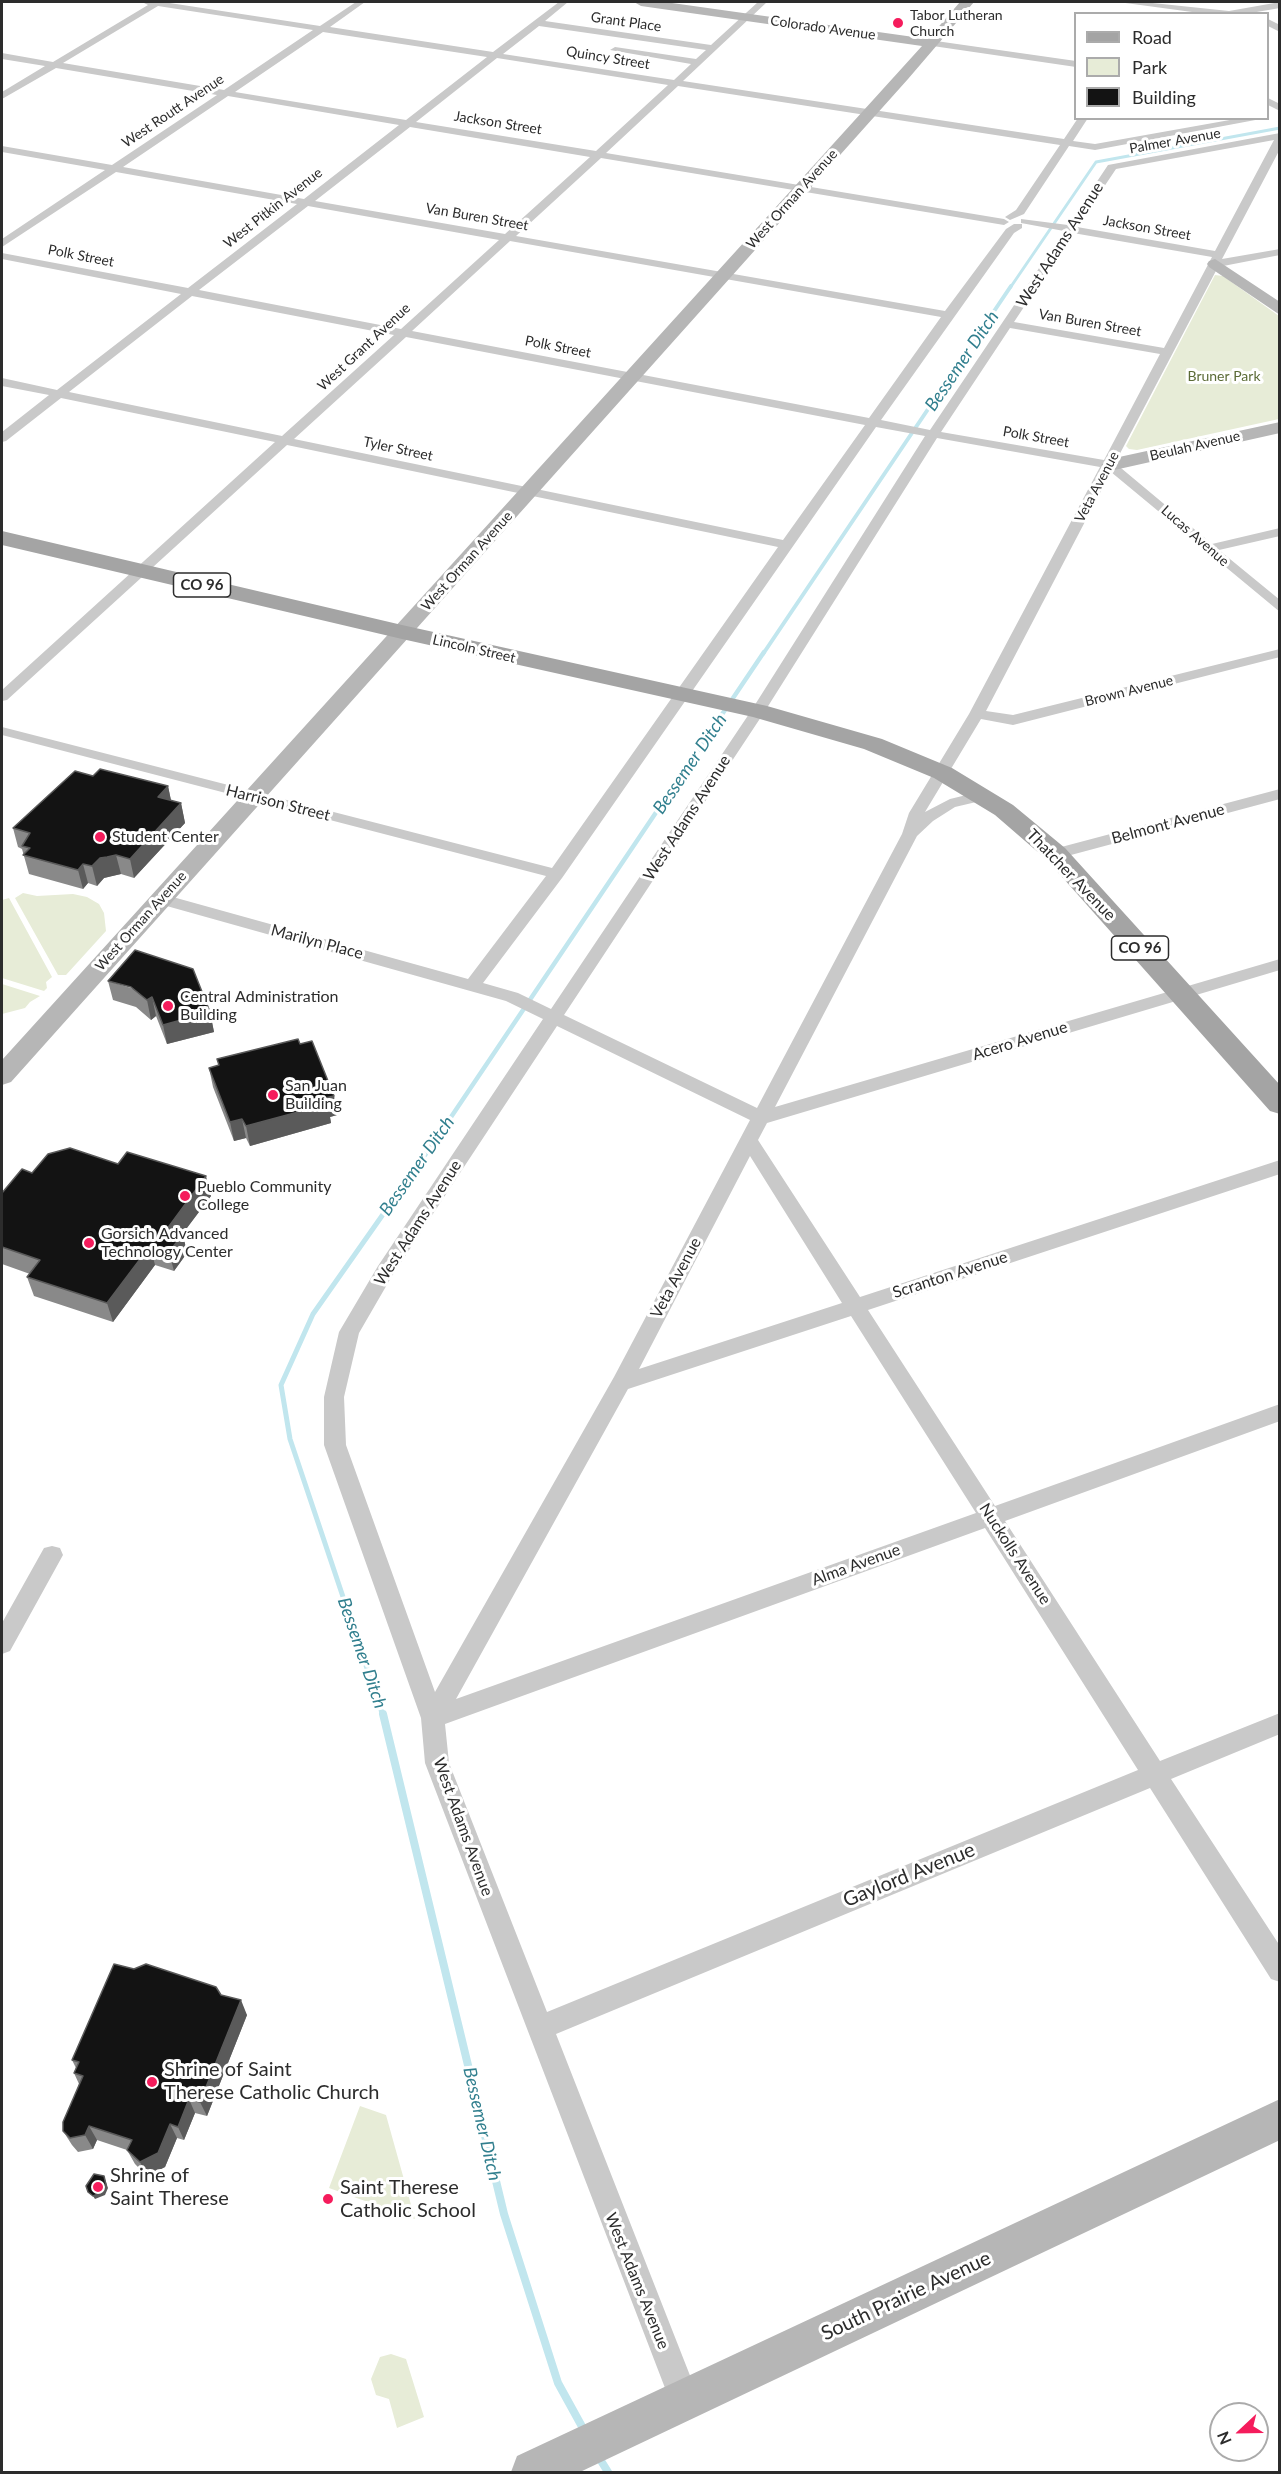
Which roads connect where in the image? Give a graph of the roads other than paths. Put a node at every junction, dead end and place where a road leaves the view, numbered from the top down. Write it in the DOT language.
graph roads {
  1 [pos="146,2"];
  2 [pos="158,2"];
  3 [pos="360,2"];
  4 [pos="564,2"];
  5 [pos="641,2"];
  6 [pos="763,2"];
  7 [pos="967,2"];
  8 [pos="1122,2"];
  9 [pos="1280,5"];
  10 [pos="1164,7"];
  11 [pos="1216,12"];
  12 [pos="1248,12"];
  13 [pos="746,17"];
  14 [pos="536,23"];
  15 [pos="322,27"];
  16 [pos="930,43"];
  17 [pos="712,48"];
  18 [pos="615,50"];
  19 [pos="496,54"];
  20 [pos="2,56"];
  21 [pos="697,62"];
  22 [pos="1074,64"];
  23 [pos="53,65"];
  24 [pos="677,82"];
  25 [pos="225,93"];
  26 [pos="2,96"];
  27 [pos="871,112"];
  28 [pos="1082,120"];
  29 [pos="1250,120"];
  30 [pos="407,123"];
  31 [pos="1280,137"];
  32 [pos="1066,142"];
  33 [pos="2,149"];
  34 [pos="599,155"];
  35 [pos="1112,167"];
  36 [pos="112,169"];
  37 [pos="802,188"];
  38 [pos="305,202"];
  39 [pos="1018,222"];
  40 [pos="1063,229"];
  41 [pos="506,238"];
  42 [pos="2,244"];
  43 [pos="1280,252"];
  44 [pos="2,256"];
  45 [pos="1217,260"];
  46 [pos="723,276"];
  47 [pos="189,292"];
  48 [pos="1280,310"];
  49 [pos="948,315"];
  50 [pos="1008,324"];
  51 [pos="401,333"];
  52 [pos="1167,352"];
  53 [pos="632,377"];
  54 [pos="2,382"];
  55 [pos="58,394"];
  56 [pos="873,423"];
  57 [pos="1280,427"];
  58 [pos="933,434"];
  59 [pos="2,438"];
  60 [pos="285,441"];
  61 [pos="1110,465"];
  62 [pos="530,492"];
  63 [pos="1280,532"];
  64 [pos="2,538"];
  65 [pos="788,545"];
  66 [pos="1210,548"];
  67 [pos="140,570"];
  68 [pos="1280,608"];
  69 [pos="402,632"];
  70 [pos="1280,653"];
  71 [pos="689,697"];
  72 [pos="2,698"];
  73 [pos="749,710"];
  74 [pos="977,714"];
  75 [pos="2,731"];
  76 [pos="943,773"];
  77 [pos="1280,794"];
  78 [pos="983,796"];
  79 [pos="254,797"];
  80 [pos="910,834"];
  81 [pos="1056,854"];
  82 [pos="556,874"];
  83 [pos="162,899"];
  84 [pos="1280,964"];
  85 [pos="472,985"];
  86 [pos="1180,993"];
  87 [pos="548,1014"];
  88 [pos="2,1076"];
  89 [pos="1280,1104"];
  90 [pos="760,1118"];
  91 [pos="749,1140"];
  92 [pos="1280,1167"];
  93 [pos="856,1306"];
  94 [pos="621,1383"];
  95 [pos="1280,1412"];
  96 [pos="990,1516"];
  97 [pos="52,1555"];
  98 [pos="2,1644"];
  99 [pos="433,1718"];
  100 [pos="1280,1723"];
  101 [pos="1155,1773"];
  102 [pos="1280,1970"];
  103 [pos="539,2028"];
  104 [pos="1280,2119"];
  105 [pos="674,2406"];
  106 [pos="544,2468"];
  1 -- 2 [label="street, Quincy Street"];
  2 -- 15 [label="street, Quincy Street"];
  2 -- 23 [label="street"];
  3 -- 15 [label="street, West Routt Avenue"];
  4 -- 14 [label="street, West Pitkin Avenue"];
  5 -- 13 [label="street, Colorado Avenue"];
  6 -- 13 [label="street, West Grant Avenue"];
  7 -- 16 [label="street, West Orman Avenue"];
  8 -- 10 [label="street"];
  9 -- 12 [label="street"];
  10 -- 11 [label="street"];
  13 -- 16 [label="street, Colorado Avenue"];
  13 -- 17 [label="street, West Grant Avenue"];
  14 -- 17 [label="street, Grant Place"];
  14 -- 19 [label="street, West Pitkin Avenue"];
  15 -- 19 [label="street, Quincy Street"];
  15 -- 25 [label="street, West Routt Avenue"];
  16 -- 22 [label="street, Colorado Avenue"];
  16 -- 27 [label="street, West Orman Avenue"];
  17 -- 21 [label="street, West Grant Avenue"];
  18 -- 21 [label="street"];
  19 -- 24 [label="street, Quincy Street"];
  19 -- 30 [label="street, West Pitkin Avenue"];
  20 -- 23 [label="street, Jackson Street"];
  21 -- 24 [label="street, West Grant Avenue"];
  23 -- 25 [label="street, Jackson Street"];
  23 -- 26 [label="street"];
  24 -- 27 [label="street, Quincy Street"];
  24 -- 34 [label="street, West Grant Avenue"];
  25 -- 30 [label="street, Jackson Street"];
  25 -- 36 [label="street, West Routt Avenue"];
  27 -- 32 [label="street, Quincy Street"];
  27 -- 37 [label="street, West Orman Avenue"];
  28 -- 32 [label="street"];
  29 -- 32 [label="street, Palmer Avenue"];
  30 -- 34 [label="street, Jackson Street"];
  30 -- 38 [label="street, West Pitkin Avenue"];
  31 -- 35 [label="street, Palmer Avenue"];
  31 -- 45 [label="street, Veta Avenue"];
  32 -- 39 [label="street"];
  33 -- 36 [label="street, Van Buren Street"];
  34 -- 37 [label="street, Jackson Street"];
  34 -- 41 [label="street, West Grant Avenue"];
  35 -- 40 [label="street, West Adams Avenue"];
  36 -- 38 [label="street, Van Buren Street"];
  36 -- 42 [label="street, West Routt Avenue"];
  37 -- 39 [label="street, Jackson Street"];
  37 -- 46 [label="street, West Orman Avenue"];
  38 -- 41 [label="street, Van Buren Street"];
  38 -- 47 [label="street, West Pitkin Avenue"];
  39 -- 40 [label="street, Jackson Street"];
  39 -- 49 [label="street"];
  40 -- 45 [label="street, Jackson Street"];
  40 -- 50 [label="street, West Adams Avenue"];
  41 -- 46 [label="street, Van Buren Street"];
  41 -- 51 [label="street, West Grant Avenue"];
  43 -- 45 [label="street, Jackson Street"];
  44 -- 47 [label="street, Polk Street"];
  45 -- 48 [label="street"];
  45 -- 52 [label="street, Veta Avenue"];
  46 -- 49 [label="street, Van Buren Street"];
  46 -- 53 [label="street, West Orman Avenue"];
  47 -- 51 [label="street, Polk Street"];
  47 -- 55 [label="street, West Pitkin Avenue"];
  49 -- 56 [label="street"];
  50 -- 52 [label="street, Van Buren Street"];
  50 -- 58 [label="street, West Adams Avenue"];
  51 -- 53 [label="street, Polk Street"];
  51 -- 60 [label="street, West Grant Avenue"];
  52 -- 61 [label="street, Veta Avenue"];
  53 -- 56 [label="street, Polk Street"];
  53 -- 62 [label="street, West Orman Avenue"];
  54 -- 55 [label="street, Tyler Street"];
  55 -- 59 [label="street, West Pitkin Avenue"];
  55 -- 60 [label="street, Tyler Street"];
  56 -- 58 [label="street, Polk Street"];
  56 -- 65 [label="street"];
  57 -- 61 [label="street, Beulah Avenue"];
  58 -- 61 [label="street, Polk Street"];
  58 -- 73 [label="street, West Adams Avenue"];
  60 -- 62 [label="street, Tyler Street"];
  60 -- 67 [label="street, West Grant Avenue"];
  61 -- 66 [label="street, Lucas Avenue"];
  61 -- 74 [label="street, Veta Avenue"];
  62 -- 65 [label="street, Tyler Street"];
  62 -- 69 [label="street, West Orman Avenue"];
  63 -- 66 [label="street"];
  64 -- 67 [label="main road, Lincoln Street / CO 96"];
  65 -- 71 [label="street"];
  66 -- 68 [label="street, Lucas Avenue"];
  67 -- 69 [label="main road, Lincoln Street / CO 96"];
  67 -- 72 [label="street, West Grant Avenue"];
  69 -- 71 [label="main road, Lincoln Street / CO 96"];
  69 -- 79 [label="street, West Orman Avenue"];
  70 -- 74 [label="street, Brown Avenue"];
  71 -- 73 [label="main road, Lincoln Street / CO 96"];
  71 -- 82 [label="street"];
  73 -- 76 [label="main road, Lincoln Street / CO 96"];
  73 -- 87 [label="street, West Adams Avenue"];
  74 -- 76 [label="street, Veta Avenue"];
  75 -- 79 [label="street, Harrison Street"];
  76 -- 78 [label="main road, Thatcher Avenue / CO 96"];
  76 -- 80 [label="street, Veta Avenue"];
  77 -- 81 [label="street, Belmont Avenue"];
  78 -- 80 [label="street, Veta Avenue"];
  78 -- 81 [label="main road, Thatcher Avenue / CO 96"];
  79 -- 82 [label="street, Harrison Street"];
  79 -- 83 [label="street, West Orman Avenue"];
  80 -- 90 [label="street, Veta Avenue"];
  81 -- 86 [label="main road, Thatcher Avenue / CO 96"];
  82 -- 85 [label="street"];
  83 -- 85 [label="street, Marilyn Place"];
  83 -- 88 [label="street, West Orman Avenue"];
  84 -- 86 [label="street, Acero Avenue"];
  85 -- 87 [label="street, Marilyn Place"];
  86 -- 89 [label="main road, Thatcher Avenue / CO 96"];
  86 -- 90 [label="street, Acero Avenue"];
  87 -- 90 [label="street"];
  87 -- 99 [label="street, West Adams Avenue"];
  90 -- 91 [label="street, Veta Avenue"];
  91 -- 93 [label="street, Nuckolls Avenue"];
  91 -- 94 [label="street, Veta Avenue"];
  92 -- 93 [label="street, Scranton Avenue"];
  93 -- 94 [label="street, Scranton Avenue"];
  93 -- 96 [label="street, Nuckolls Avenue"];
  94 -- 99 [label="street, Veta Avenue"];
  95 -- 96 [label="street, Alma Avenue"];
  96 -- 99 [label="street, Alma Avenue"];
  96 -- 101 [label="street, Nuckolls Avenue"];
  97 -- 98 [label="street"];
  99 -- 103 [label="street, West Adams Avenue"];
  100 -- 101 [label="street, Gaylord Avenue"];
  101 -- 102 [label="street, Nuckolls Avenue"];
  101 -- 103 [label="street, Gaylord Avenue"];
  103 -- 105 [label="street, West Adams Avenue"];
  104 -- 105 [label="street, South Prairie Avenue"];
  105 -- 106 [label="street, South Prairie Avenue"];
}
